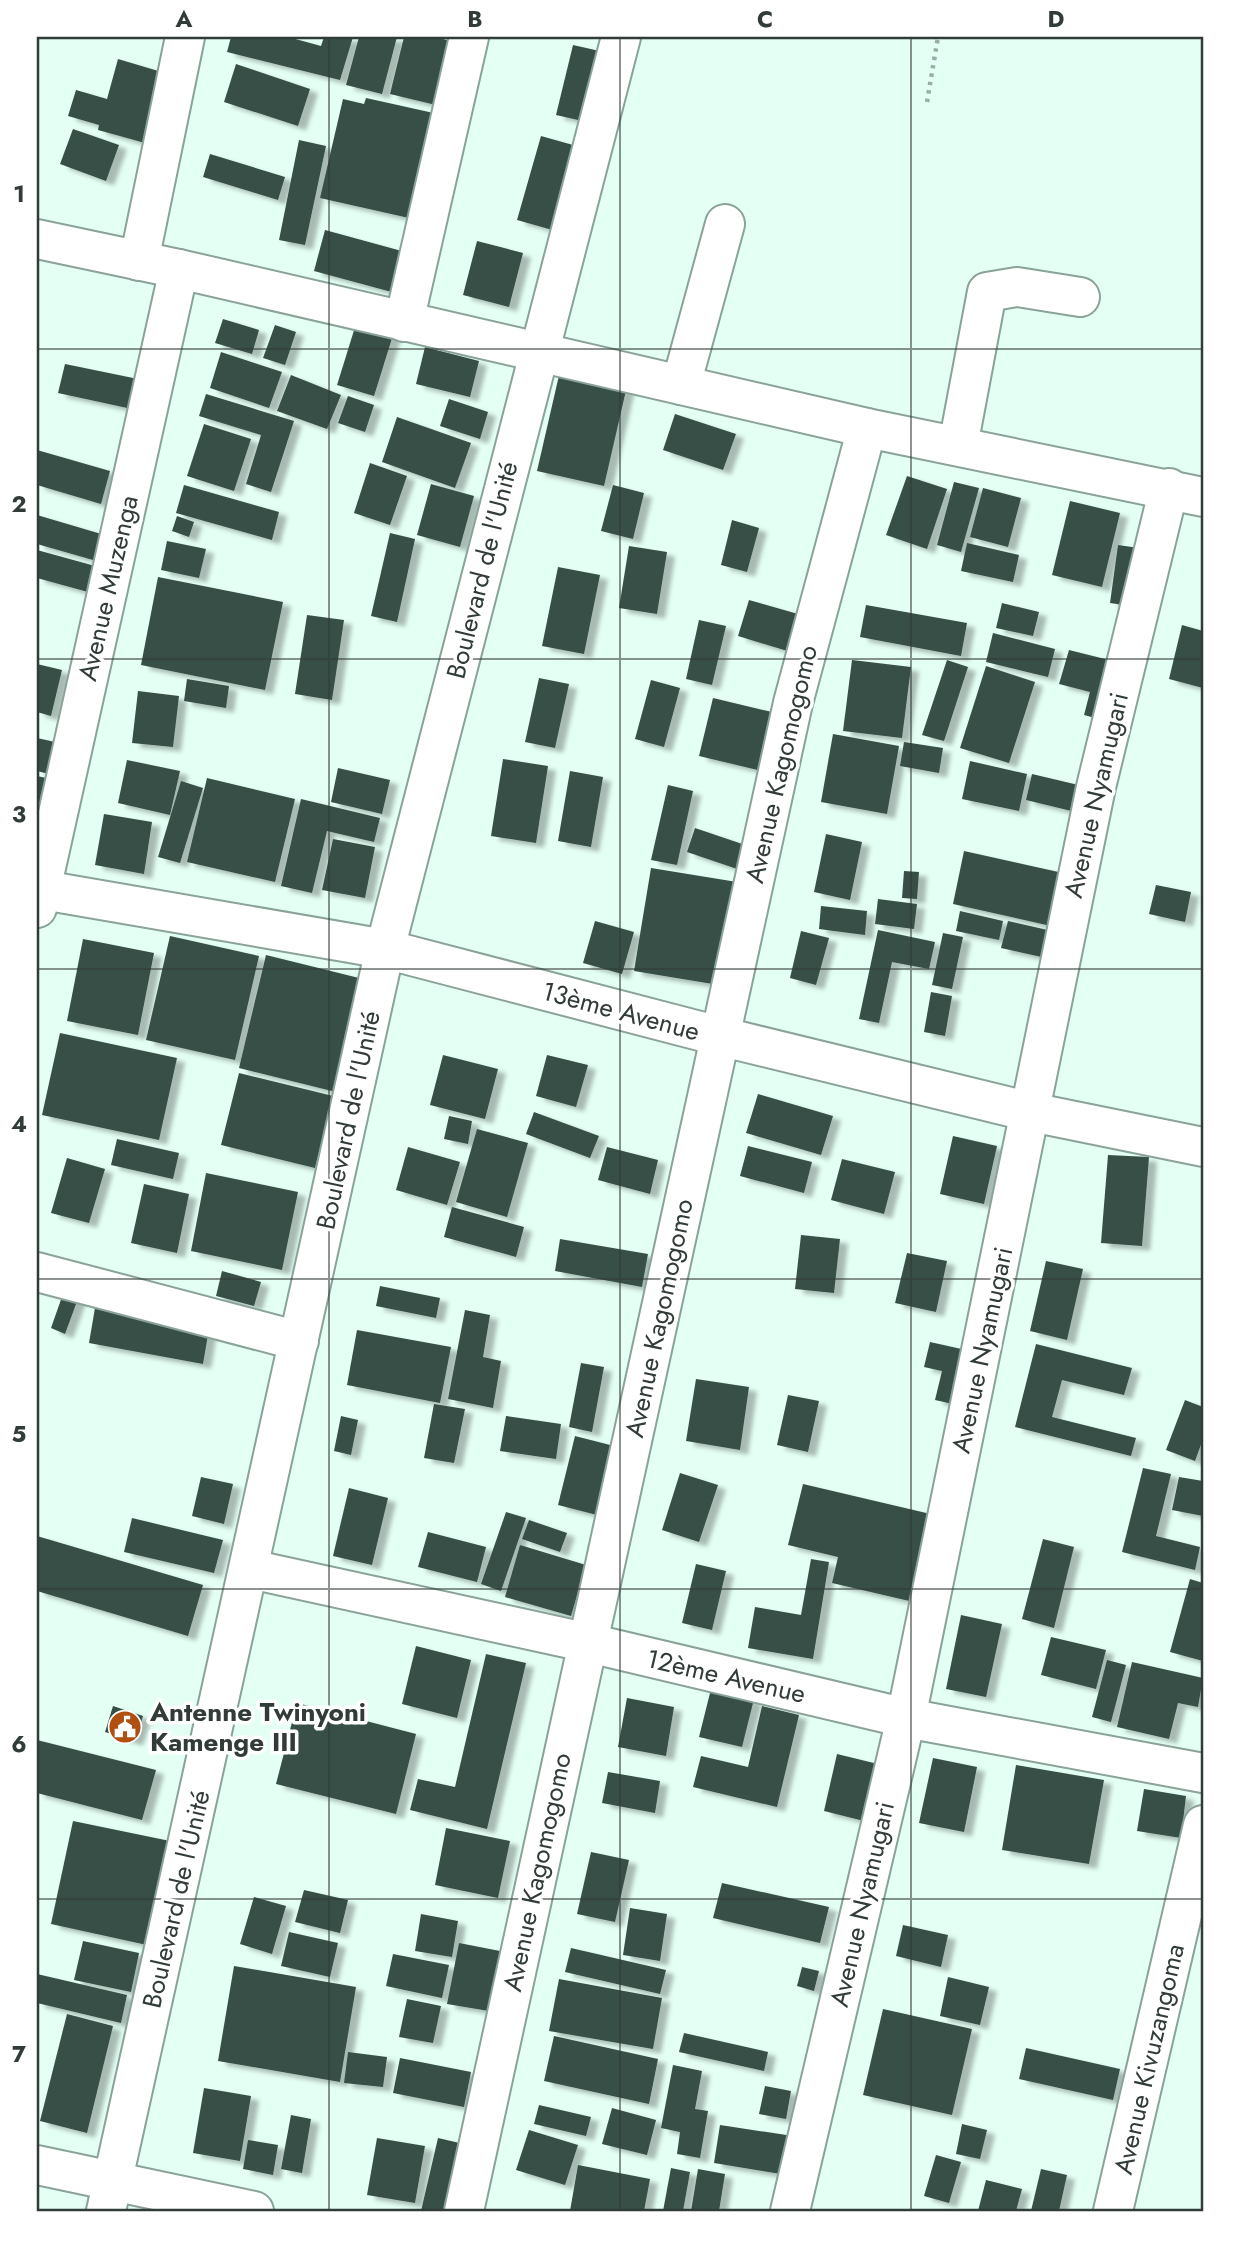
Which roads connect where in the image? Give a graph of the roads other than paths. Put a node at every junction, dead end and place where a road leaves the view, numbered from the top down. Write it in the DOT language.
graph roads {
  1 [pos="185,37"];
  2 [pos="469,37"];
  3 [pos="621,37"];
  4 [pos="725,224"];
  5 [pos="37,240"];
  6 [pos="139,261"];
  7 [pos="179,269"];
  8 [pos="1080,297"];
  9 [pos="404,322"];
  10 [pos="538,352"];
  11 [pos="681,385"];
  12 [pos="867,428"];
  13 [pos="958,446"];
  14 [pos="1186,492"];
  15 [pos="38,895"];
  16 [pos="385,949"];
  17 [pos="719,1036"];
  18 [pos="1031,1112"];
  19 [pos="1203,1147"];
  20 [pos="37,1272"];
  21 [pos="299,1341"];
  22 [pos="250,1569"];
  23 [pos="589,1643"];
  24 [pos="906,1718"];
  25 [pos="1203,1773"];
  26 [pos="1203,1825"];
  27 [pos="37,2165"];
  28 [pos="109,2196"];
  29 [pos="254,2211"];
  30 [pos="464,2211"];
  31 [pos="790,2211"];
  32 [pos="1113,2211"];
  1 -- 6 [label="street"];
  2 -- 9 [label="street"];
  3 -- 10 [label="street, Boulevard de l'Unité"];
  4 -- 11 [label="street"];
  5 -- 6 [label="street"];
  6 -- 7 [label="street"];
  7 -- 9 [label="street"];
  7 -- 15 [label="street, Avenue Muzenga"];
  8 -- 13 [label="street"];
  9 -- 10 [label="street"];
  10 -- 11 [label="street"];
  10 -- 16 [label="street, Boulevard de l'Unité"];
  11 -- 12 [label="street"];
  12 -- 13 [label="street"];
  12 -- 17 [label="street, Avenue Kagomogomo"];
  13 -- 14 [label="street"];
  14 -- 18 [label="street, Avenue Nyamugari"];
  15 -- 16 [label="street, 13ème Avenue"];
  16 -- 17 [label="street, 13ème Avenue"];
  16 -- 21 [label="street, Boulevard de l'Unité"];
  17 -- 18 [label="street, 13ème Avenue"];
  17 -- 23 [label="street, Avenue Kagomogomo"];
  18 -- 19 [label="street, 13ème Avenue"];
  18 -- 24 [label="street, Avenue Nyamugari"];
  20 -- 21 [label="street"];
  21 -- 22 [label="street, Boulevard de l'Unité"];
  22 -- 23 [label="street, 12ème Avenue"];
  22 -- 28 [label="street, Boulevard de l'Unité"];
  23 -- 24 [label="street, 12ème Avenue"];
  23 -- 30 [label="street, Avenue Kagomogomo"];
  24 -- 25 [label="street, 12ème Avenue"];
  24 -- 31 [label="street, Avenue Nyamugari"];
  26 -- 32 [label="street, Avenue Kivuzangoma"];
  27 -- 28 [label="street"];
  28 -- 29 [label="street"];
}
